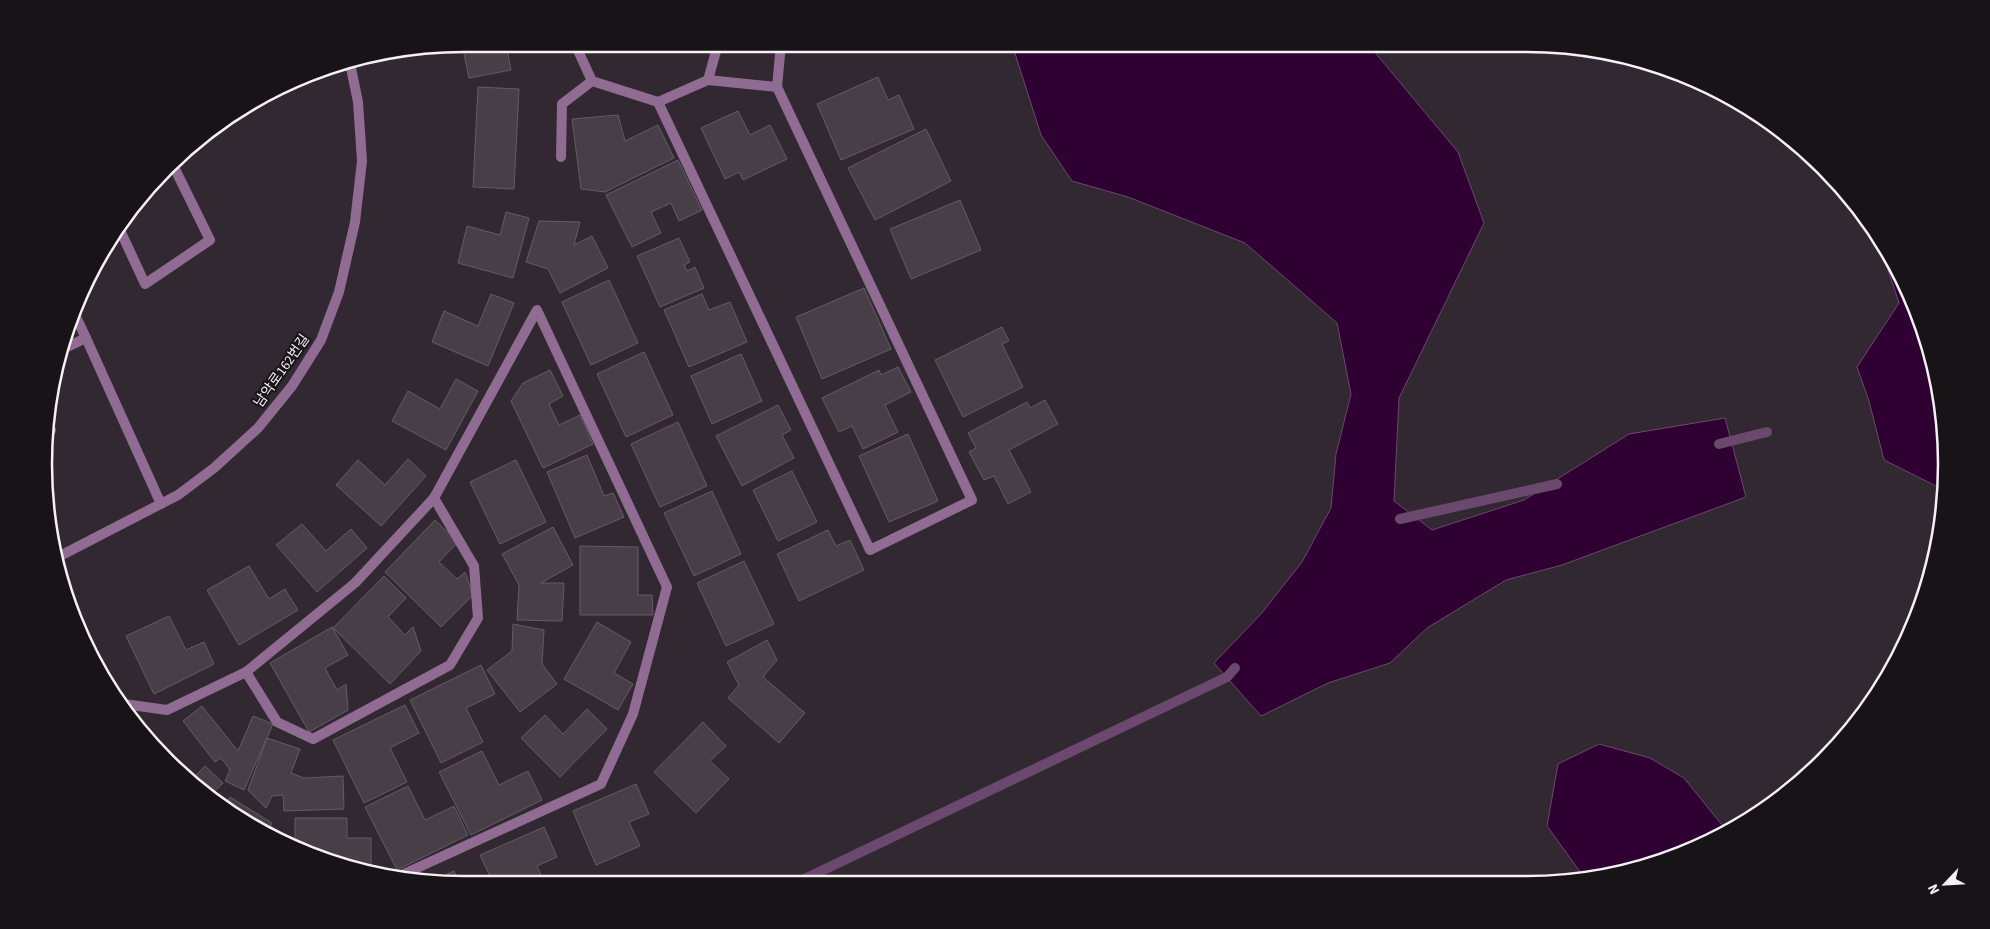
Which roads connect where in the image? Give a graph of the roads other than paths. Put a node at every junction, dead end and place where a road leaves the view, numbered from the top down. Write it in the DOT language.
graph roads {
  1 [pos="579,52"];
  2 [pos="717,52"];
  3 [pos="780,52"];
  4 [pos="351,69"];
  5 [pos="708,80"];
  6 [pos="592,81"];
  7 [pos="777,87"];
  8 [pos="658,102"];
  9 [pos="561,157"];
  10 [pos="175,171"];
  11 [pos="122,235"];
  12 [pos="78,322"];
  13 [pos="86,338"];
  14 [pos="70,345"];
  15 [pos="434,498"];
  16 [pos="161,504"];
  17 [pos="63,555"];
  18 [pos="246,672"];
  19 [pos="131,705"];
  20 [pos="407,872"];
  1 -- 6 [label="street"];
  2 -- 5 [label="street"];
  3 -- 7 [label="street"];
  4 -- 16 [label="street, 남악로162번길"];
  5 -- 7 [label="street"];
  5 -- 8 [label="street"];
  6 -- 8 [label="street"];
  6 -- 9 [label="street"];
  7 -- 8 [label="street"];
  10 -- 11 [label="street"];
  12 -- 13 [label="street"];
  13 -- 14 [label="street"];
  13 -- 16 [label="street"];
  15 -- 18 [label="street"];
  15 -- 18 [label="street"];
  15 -- 20 [label="street"];
  16 -- 17 [label="street, 남악로162번길"];
  18 -- 19 [label="street"];
}
